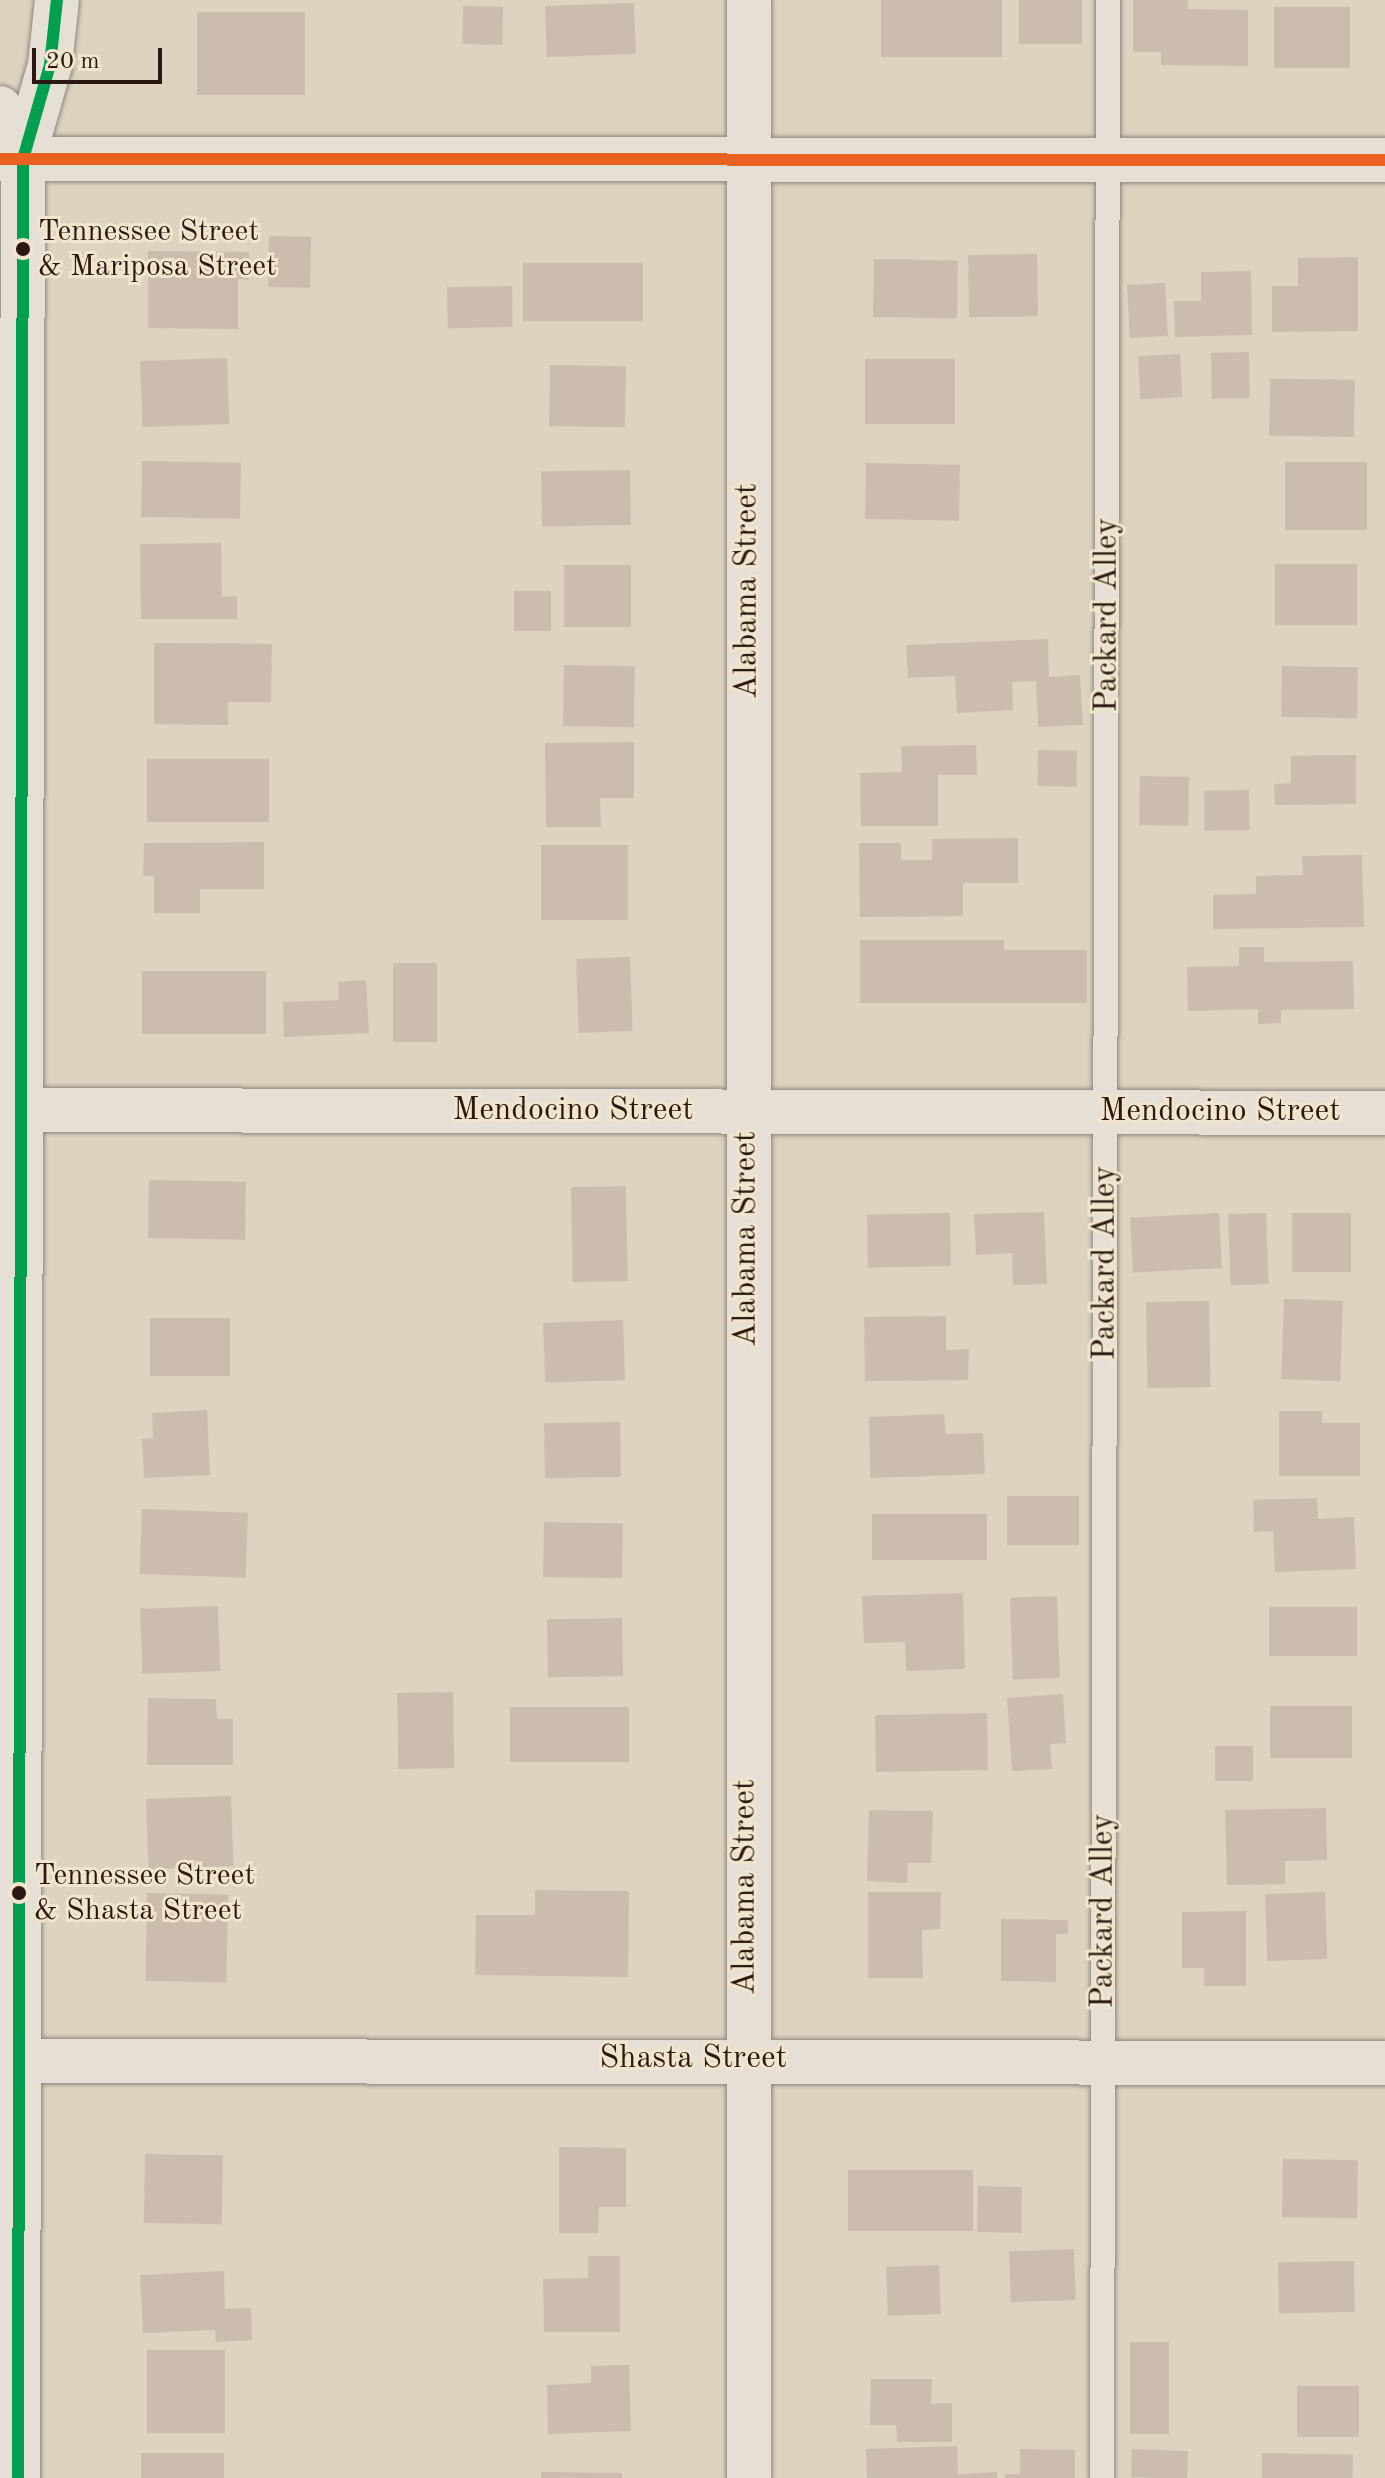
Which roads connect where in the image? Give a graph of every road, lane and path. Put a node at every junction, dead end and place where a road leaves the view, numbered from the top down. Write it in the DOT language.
graph roads {
  1 [pos="57,0"];
  2 [pos="749,0"];
  3 [pos="1108,0"];
  4 [pos="0,108"];
  5 [pos="12,159"];
  6 [pos="1385,160"];
  7 [pos="749,162"];
  8 [pos="1109,163"];
  9 [pos="10,1110"];
  10 [pos="747,1111"];
  11 [pos="1106,1112"];
  12 [pos="1385,1113"];
  13 [pos="746,2059"];
  14 [pos="9,2061"];
  15 [pos="1385,2063"];
  16 [pos="1103,2064"];
  17 [pos="18,2478"];
  18 [pos="749,2478"];
  19 [pos="1102,2478"];
  1 -- 5 [label="street"];
  2 -- 7 [label="street, Alabama Street"];
  3 -- 8 [label="lane, Packard Alley"];
  4 -- 5 [label="street"];
  5 -- 7 [label="street"];
  5 -- 9 [label="street"];
  6 -- 8 [label="street"];
  7 -- 8 [label="street"];
  7 -- 10 [label="street, Alabama Street"];
  8 -- 11 [label="lane, Packard Alley"];
  9 -- 10 [label="street, Mendocino Street"];
  9 -- 14 [label="street"];
  10 -- 11 [label="street, Mendocino Street"];
  10 -- 13 [label="street, Alabama Street"];
  11 -- 12 [label="street, Mendocino Street"];
  11 -- 16 [label="lane, Packard Alley"];
  13 -- 14 [label="street, Shasta Street"];
  13 -- 16 [label="street, Shasta Street"];
  13 -- 18 [label="street, Alabama Street"];
  14 -- 17 [label="street"];
  15 -- 16 [label="street, Shasta Street"];
  16 -- 19 [label="lane, Packard Alley"];
}
